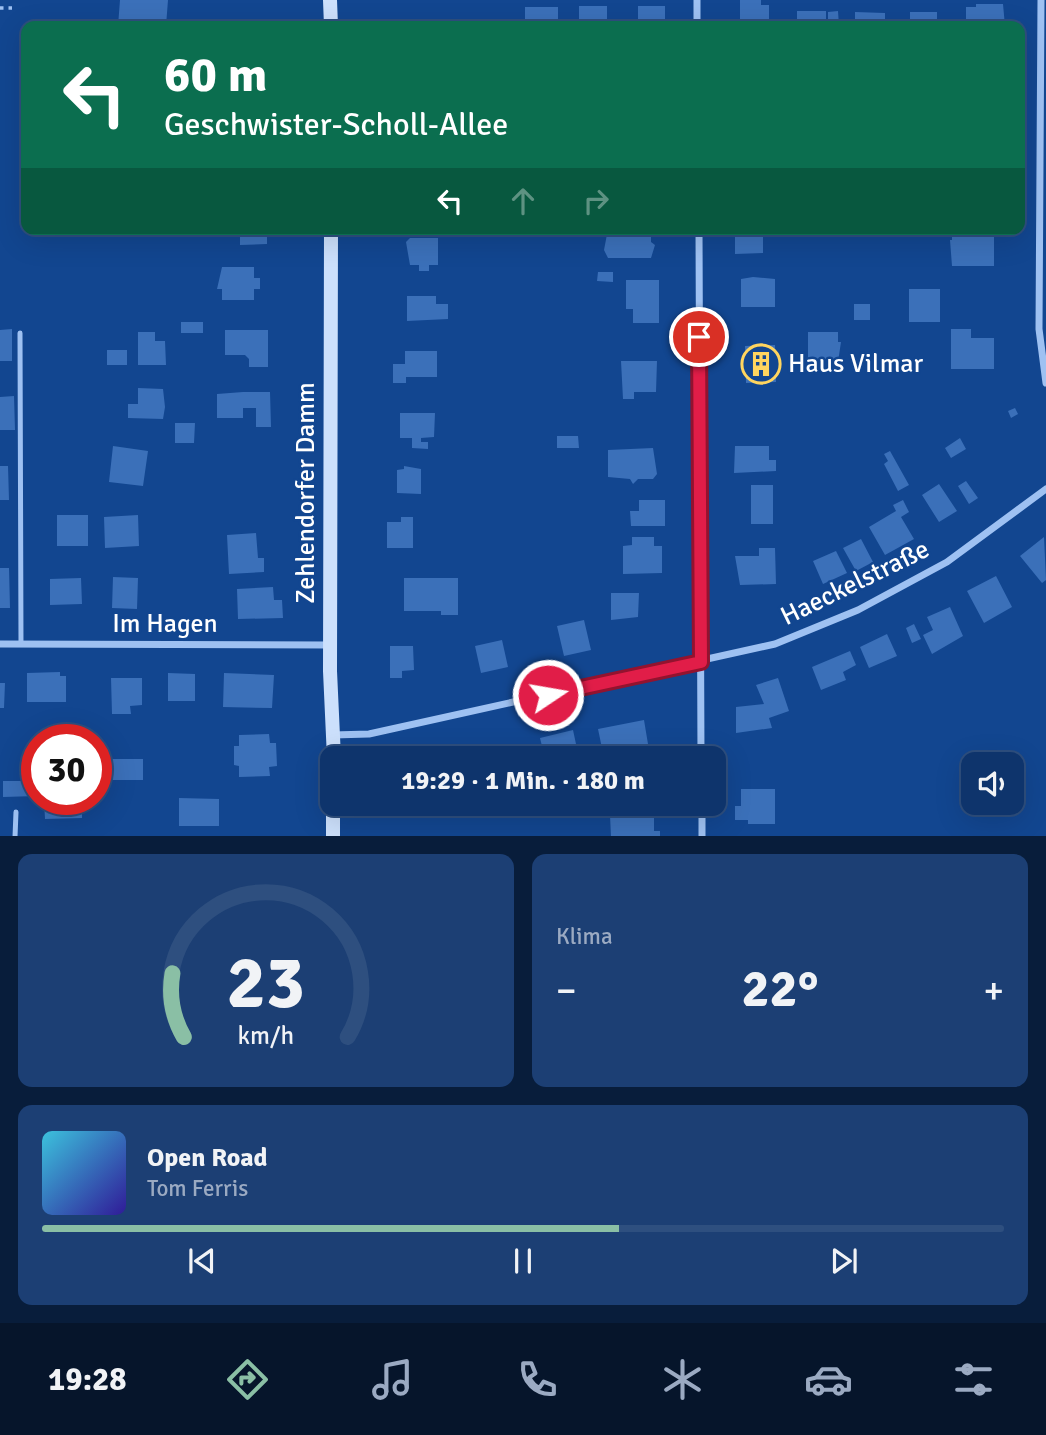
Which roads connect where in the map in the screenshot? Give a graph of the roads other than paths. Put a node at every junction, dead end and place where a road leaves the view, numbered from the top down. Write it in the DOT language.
graph roads {
  1 [pos="330,0"];
  2 [pos="697,0"];
  3 [pos="1041,0"];
  4 [pos="331,21"];
  5 [pos="697,21"];
  6 [pos="331,235"];
  7 [pos="698,235"];
  8 [pos="20,333"];
  9 [pos="1046,383"];
  10 [pos="1046,489"];
  11 [pos="0,644"];
  12 [pos="22,644"];
  13 [pos="330,645"];
  14 [pos="701,662"];
  15 [pos="333,735"];
  16 [pos="333,746"];
  17 [pos="701,746"];
  18 [pos="16,812"];
  19 [pos="333,816"];
  20 [pos="702,816"];
  21 [pos="15,836"];
  22 [pos="333,836"];
  23 [pos="702,836"];
  1 -- 4 [label="main road"];
  2 -- 5 [label="street"];
  3 -- 9 [label="street"];
  6 -- 13 [label="main road, Zehlendorfer Damm"];
  7 -- 14 [label="street"];
  8 -- 12 [label="lane"];
  10 -- 14 [label="street, Haeckelstraße"];
  11 -- 12 [label="street, Im Hagen"];
  12 -- 13 [label="street, Im Hagen"];
  13 -- 15 [label="main road, Zehlendorfer Damm"];
  14 -- 15 [label="street, Haeckelstraße"];
  14 -- 17 [label="street"];
  15 -- 16 [label="main road, Zehlendorfer Damm"];
  18 -- 21 [label="lane"];
  19 -- 22 [label="main road"];
  20 -- 23 [label="street"];
}
